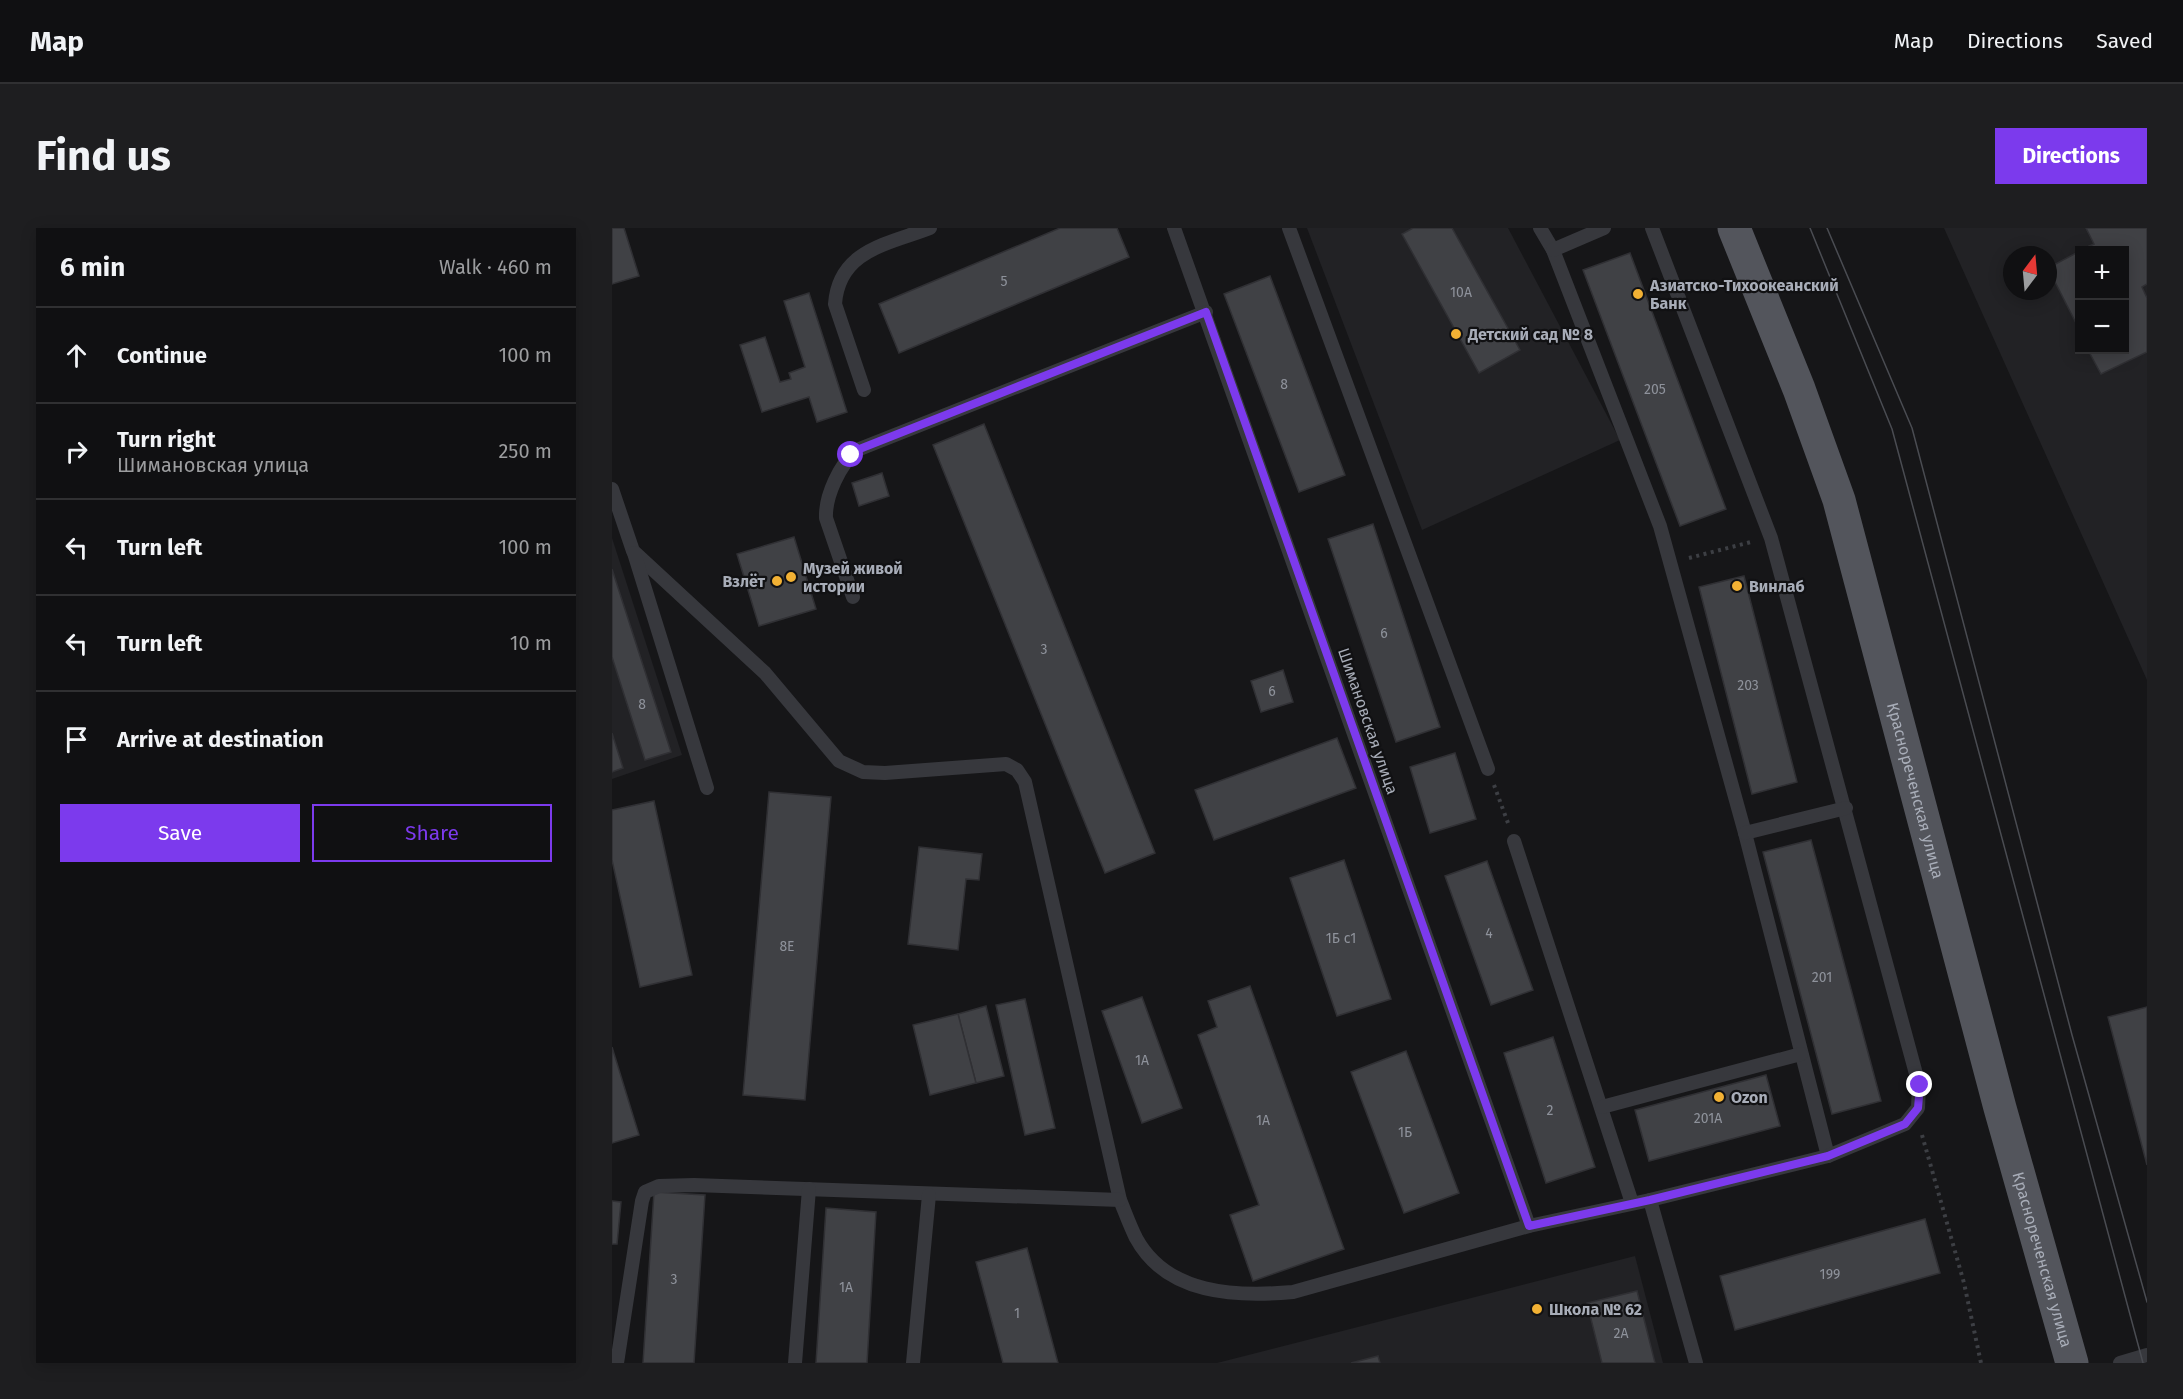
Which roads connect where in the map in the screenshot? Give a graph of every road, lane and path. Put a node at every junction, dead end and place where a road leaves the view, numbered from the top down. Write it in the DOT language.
graph roads {
  1 [pos="930,228"];
  2 [pos="1174,228"];
  3 [pos="1289,228"];
  4 [pos="1540,228"];
  5 [pos="1604,228"];
  6 [pos="1652,228"];
  7 [pos="1734,228"];
  8 [pos="1552,250"];
  9 [pos="1206,312"];
  10 [pos="864,390"];
  11 [pos="612,491"];
  12 [pos="1771,538"];
  13 [pos="633,551"];
  14 [pos="1671,562"];
  15 [pos="853,597"];
  16 [pos="1488,769"];
  17 [pos="708,788"];
  18 [pos="1846,808"];
  19 [pos="1745,833"];
  20 [pos="1514,841"];
  21 [pos="1801,1054"];
  22 [pos="1602,1107"];
  23 [pos="1920,1130"];
  24 [pos="1828,1156"];
  25 [pos="809,1189"];
  26 [pos="929,1195"];
  27 [pos="1120,1200"];
  28 [pos="1650,1200"];
  29 [pos="1632,1203"];
  30 [pos="1529,1226"];
  31 [pos="2147,1355"];
  32 [pos="617,1363"];
  33 [pos="795,1363"];
  34 [pos="913,1363"];
  35 [pos="1696,1363"];
  36 [pos="1981,1363"];
  37 [pos="2072,1363"];
  38 [pos="2120,1363"];
  1 -- 10 [label="lane"];
  2 -- 9 [label="lane, Шимановская улица"];
  3 -- 16 [label="lane"];
  4 -- 8 [label="lane"];
  5 -- 8 [label="lane"];
  6 -- 12 [label="lane"];
  7 -- 37 [label="main road, Краснореченская улица"];
  8 -- 14 [label="lane"];
  9 -- 15 [label="lane"];
  9 -- 30 [label="lane, Шимановская улица"];
  11 -- 13 [label="lane"];
  12 -- 14 [label="path"];
  12 -- 18 [label="lane"];
  13 -- 17 [label="lane"];
  13 -- 27 [label="lane"];
  14 -- 19 [label="lane"];
  16 -- 20 [label="path"];
  18 -- 19 [label="lane"];
  18 -- 24 [label="lane"];
  19 -- 21 [label="lane"];
  20 -- 22 [label="lane"];
  21 -- 22 [label="lane"];
  21 -- 24 [label="lane"];
  22 -- 29 [label="lane"];
  23 -- 36 [label="path"];
  24 -- 28 [label="lane"];
  25 -- 26 [label="lane"];
  25 -- 32 [label="lane"];
  25 -- 33 [label="lane"];
  26 -- 27 [label="lane"];
  26 -- 34 [label="lane"];
  27 -- 30 [label="lane"];
  28 -- 29 [label="lane"];
  28 -- 35 [label="lane"];
  29 -- 30 [label="lane"];
  31 -- 38 [label="lane"];
}
